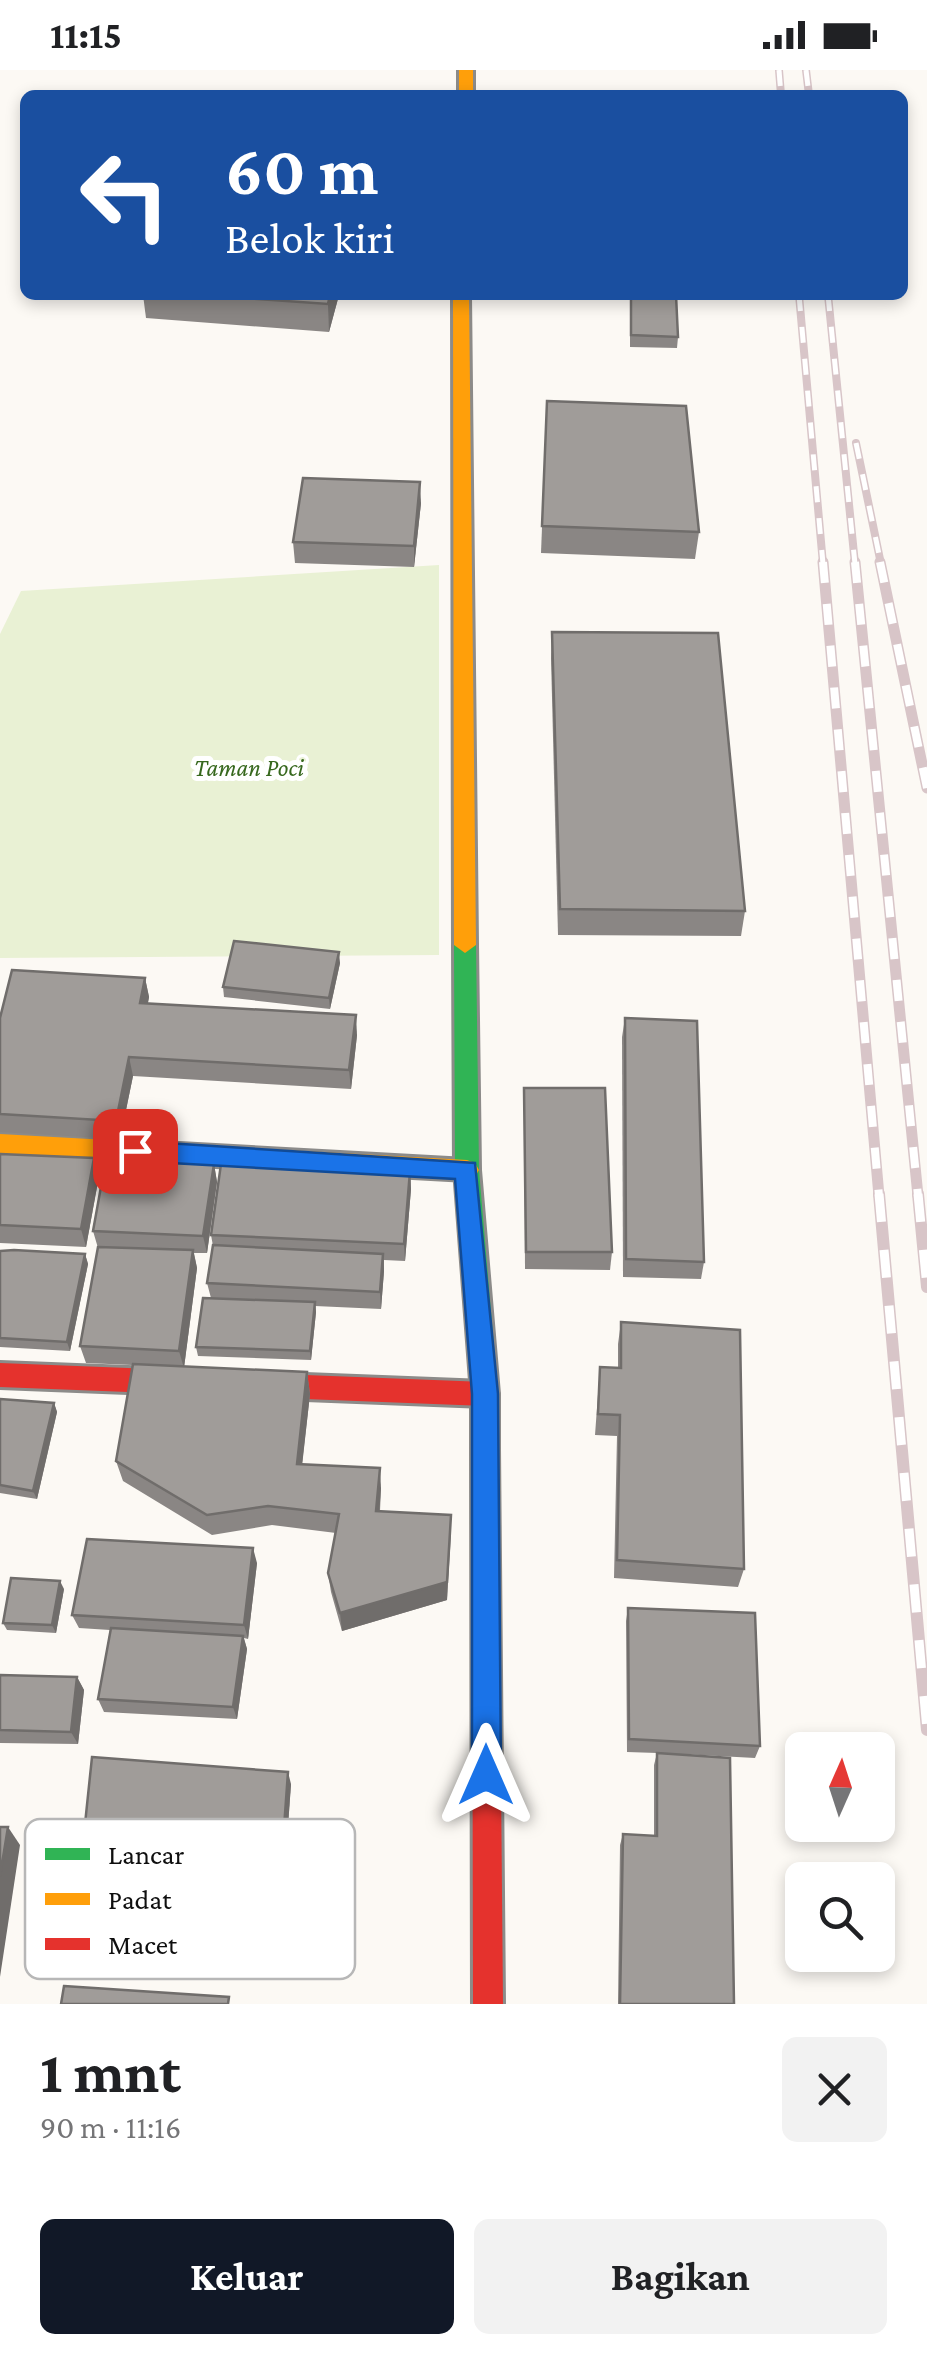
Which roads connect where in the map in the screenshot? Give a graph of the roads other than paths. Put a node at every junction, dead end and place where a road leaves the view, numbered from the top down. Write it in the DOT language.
graph roads {
  1 [pos="462,300"];
  2 [pos="0,1144"];
  3 [pos="466,1170"];
  4 [pos="0,1375"];
  5 [pos="485,1394"];
  6 [pos="488,2004"];
  1 -- 3 [label="street"];
  2 -- 3 [label="street"];
  3 -- 5 [label="street"];
  4 -- 5 [label="street"];
  5 -- 6 [label="street"];
}
